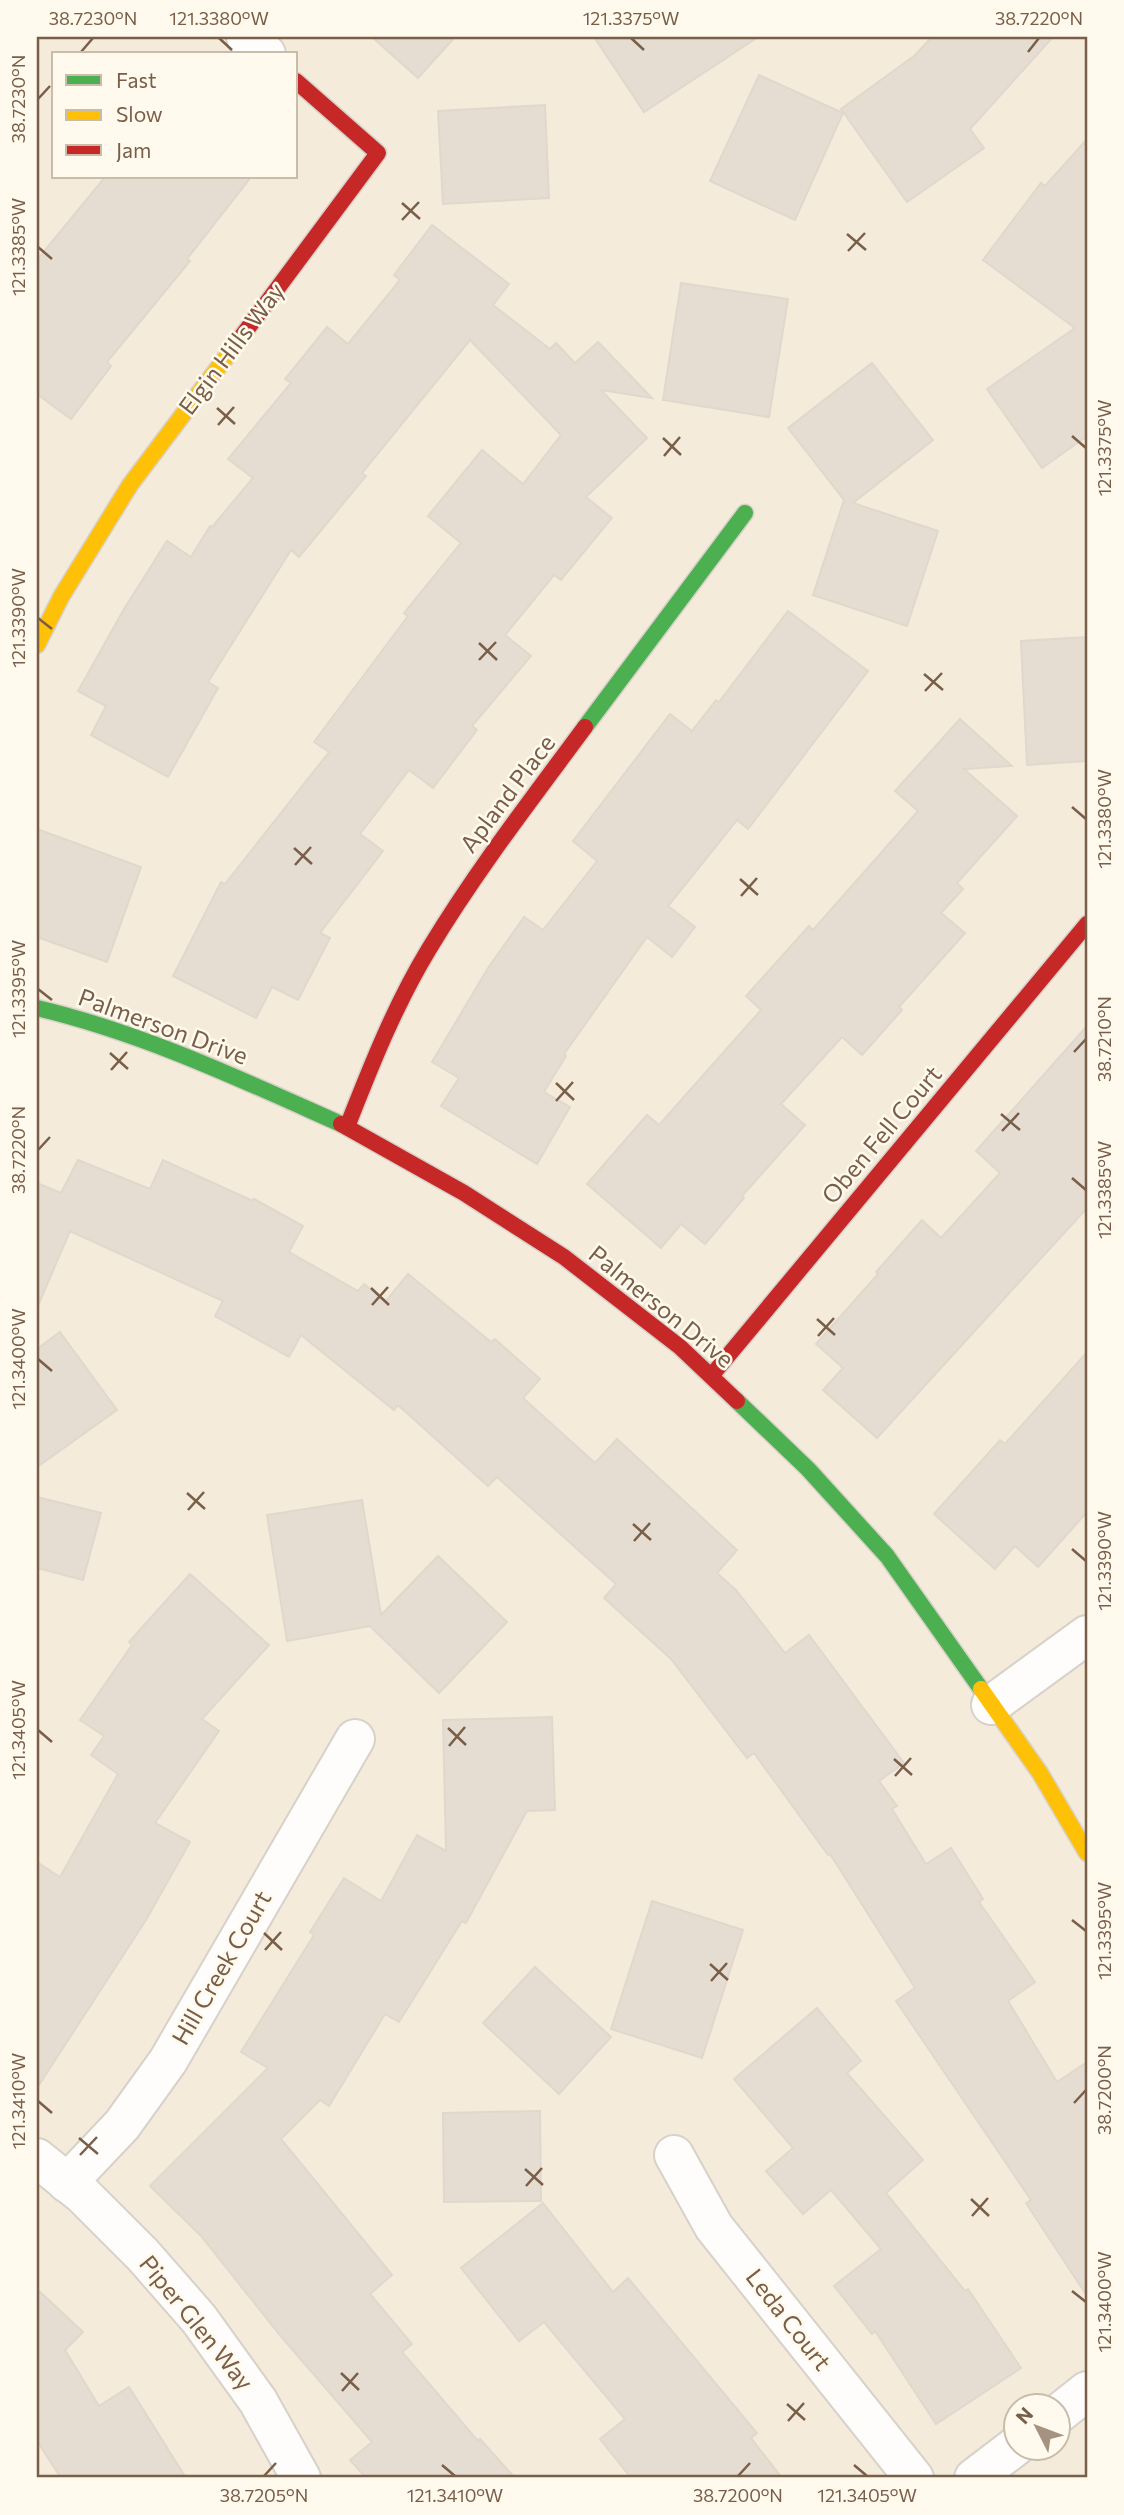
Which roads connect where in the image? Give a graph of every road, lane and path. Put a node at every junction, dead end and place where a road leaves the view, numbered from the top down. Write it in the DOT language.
graph roads {
  1 [pos="246,37"];
  2 [pos="264,52"];
  3 [pos="298,83"];
  4 [pos="746,513"];
  5 [pos="37,645"];
  6 [pos="1087,924"];
  7 [pos="37,1008"];
  8 [pos="347,1127"];
  9 [pos="712,1375"];
  10 [pos="1087,1635"];
  11 [pos="991,1705"];
  12 [pos="355,1739"];
  13 [pos="1087,1853"];
  14 [pos="674,2155"];
  15 [pos="37,2158"];
  16 [pos="67,2183"];
  17 [pos="1087,2391"];
  18 [pos="1072,2403"];
  19 [pos="1002,2457"];
  20 [pos="301,2478"];
  21 [pos="914,2478"];
  22 [pos="974,2478"];
  1 -- 2 [label="street"];
  3 -- 5 [label="street, Elgin Hills Way"];
  4 -- 8 [label="street, Apland Place"];
  6 -- 9 [label="street, Oben Fell Court"];
  7 -- 8 [label="street, Palmerson Drive"];
  8 -- 9 [label="street, Palmerson Drive"];
  9 -- 11 [label="street, Palmerson Drive"];
  10 -- 11 [label="street"];
  11 -- 13 [label="street, Palmerson Drive"];
  12 -- 16 [label="street, Hill Creek Court"];
  14 -- 21 [label="street, Leda Court"];
  15 -- 16 [label="street, Piper Glen Way"];
  16 -- 20 [label="street, Piper Glen Way"];
  17 -- 18 [label="street"];
  19 -- 22 [label="street"];
}
